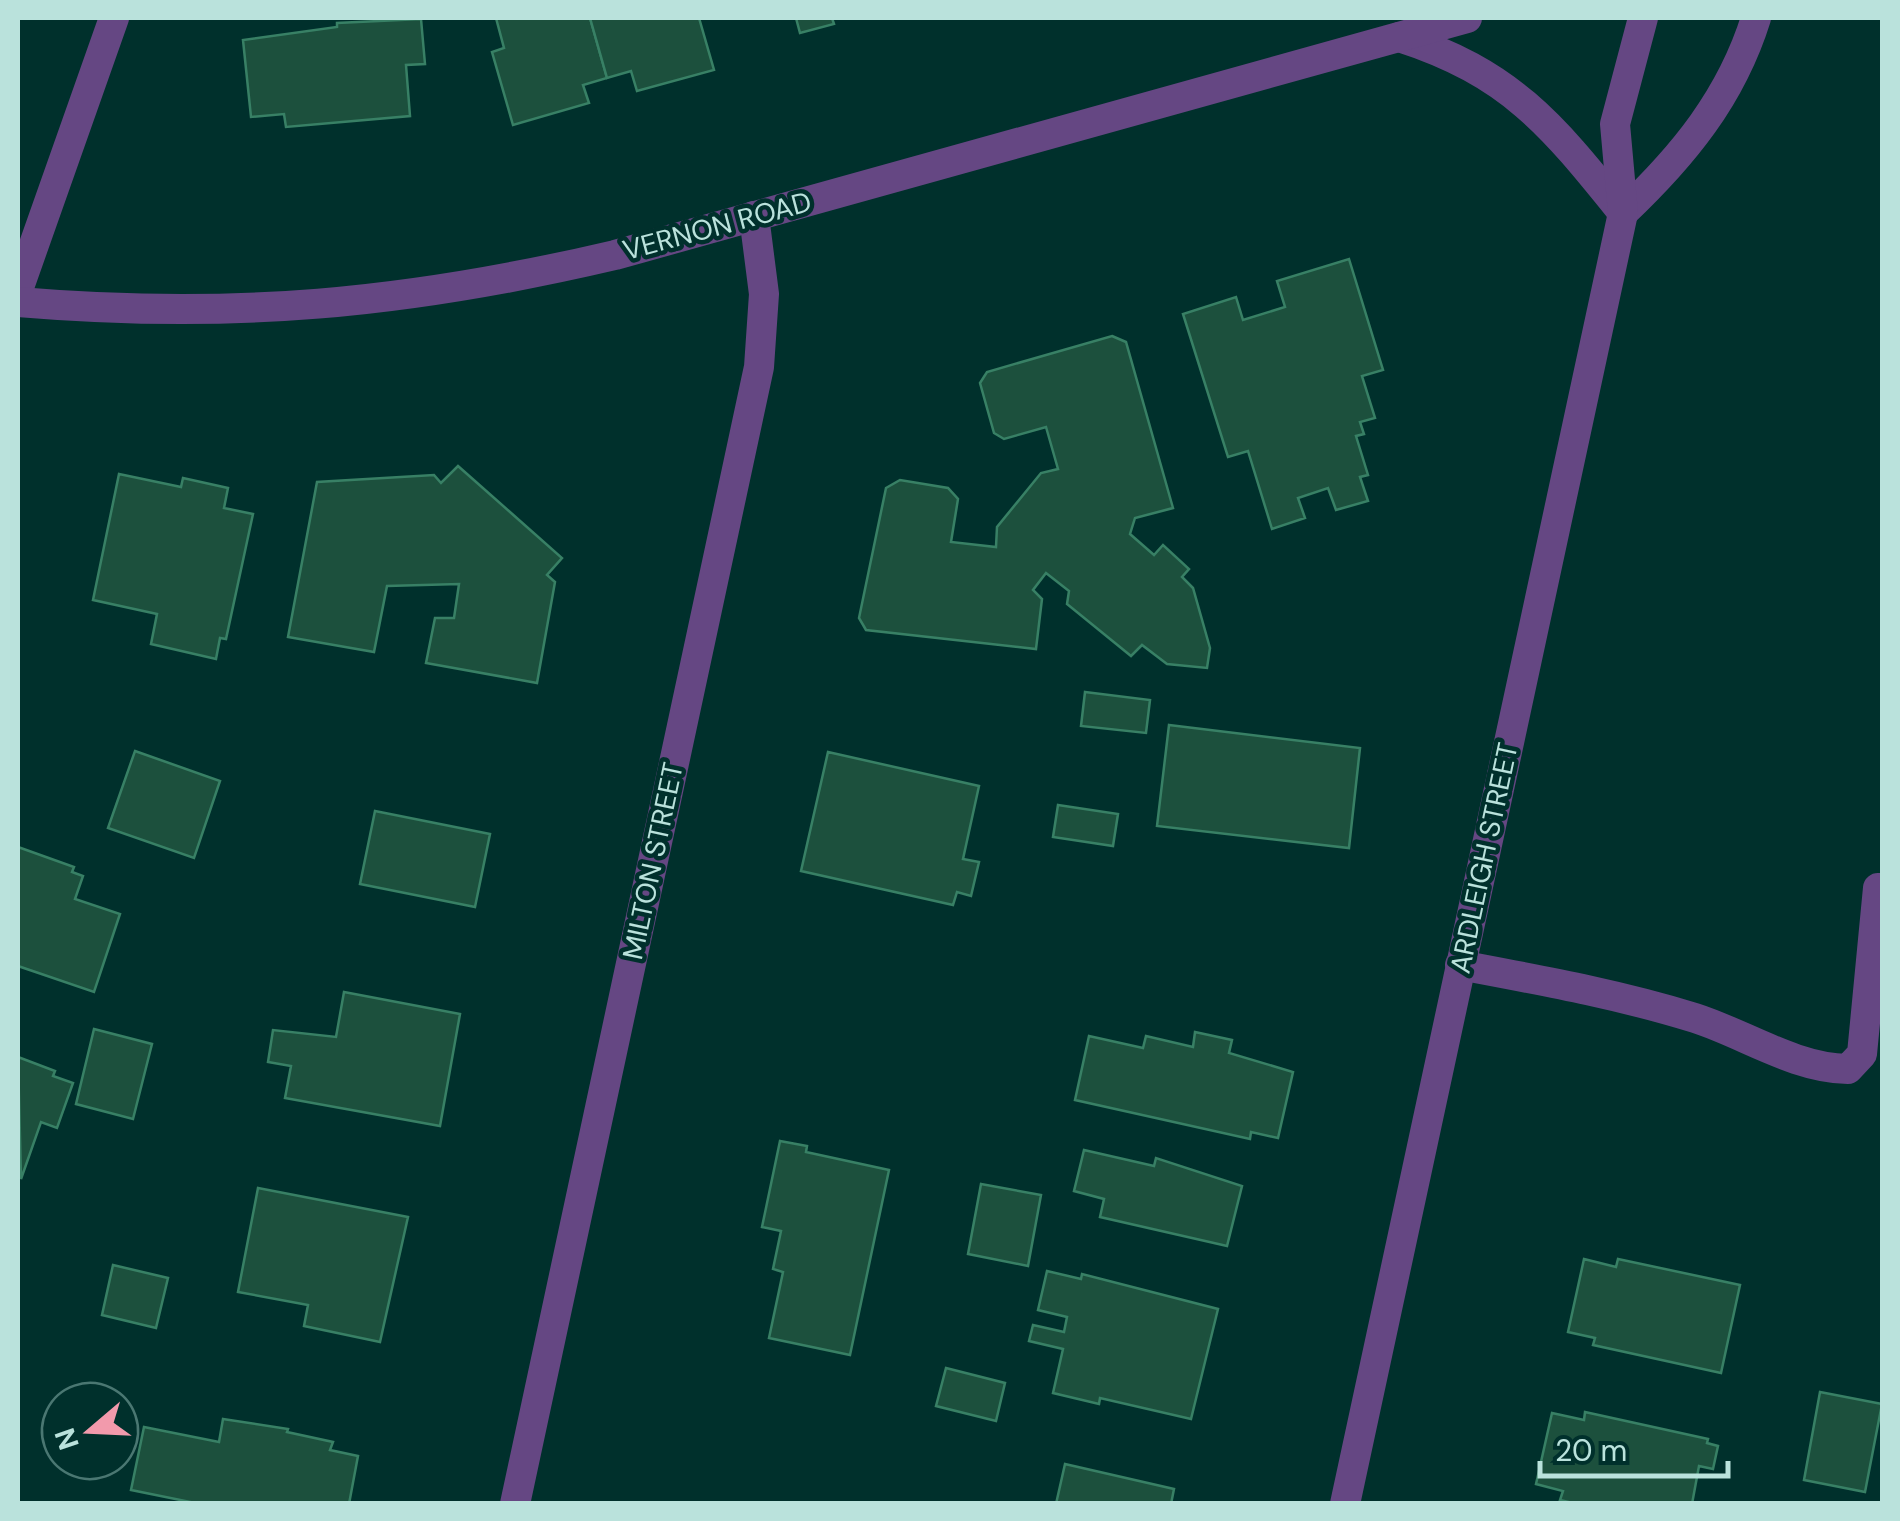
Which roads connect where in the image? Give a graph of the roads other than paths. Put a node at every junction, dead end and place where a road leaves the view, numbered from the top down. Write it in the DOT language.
graph roads {
  1 [pos="114,18"];
  2 [pos="1467,18"];
  3 [pos="1643,18"];
  4 [pos="1756,18"];
  5 [pos="1399,37"];
  6 [pos="1624,213"];
  7 [pos="754,216"];
  8 [pos="18,290"];
  9 [pos="18,302"];
  10 [pos="1878,888"];
  11 [pos="1460,965"];
  12 [pos="514,1504"];
  13 [pos="1345,1504"];
  1 -- 8 [label="street"];
  2 -- 5 [label="street, VERNON ROAD"];
  3 -- 6 [label="street, ARDLEIGH STREET"];
  4 -- 6 [label="street"];
  5 -- 6 [label="street"];
  5 -- 7 [label="street, VERNON ROAD"];
  6 -- 11 [label="street, ARDLEIGH STREET"];
  7 -- 9 [label="street, VERNON ROAD"];
  7 -- 12 [label="street, MILTON STREET"];
  10 -- 11 [label="street"];
  11 -- 13 [label="street, ARDLEIGH STREET"];
}
